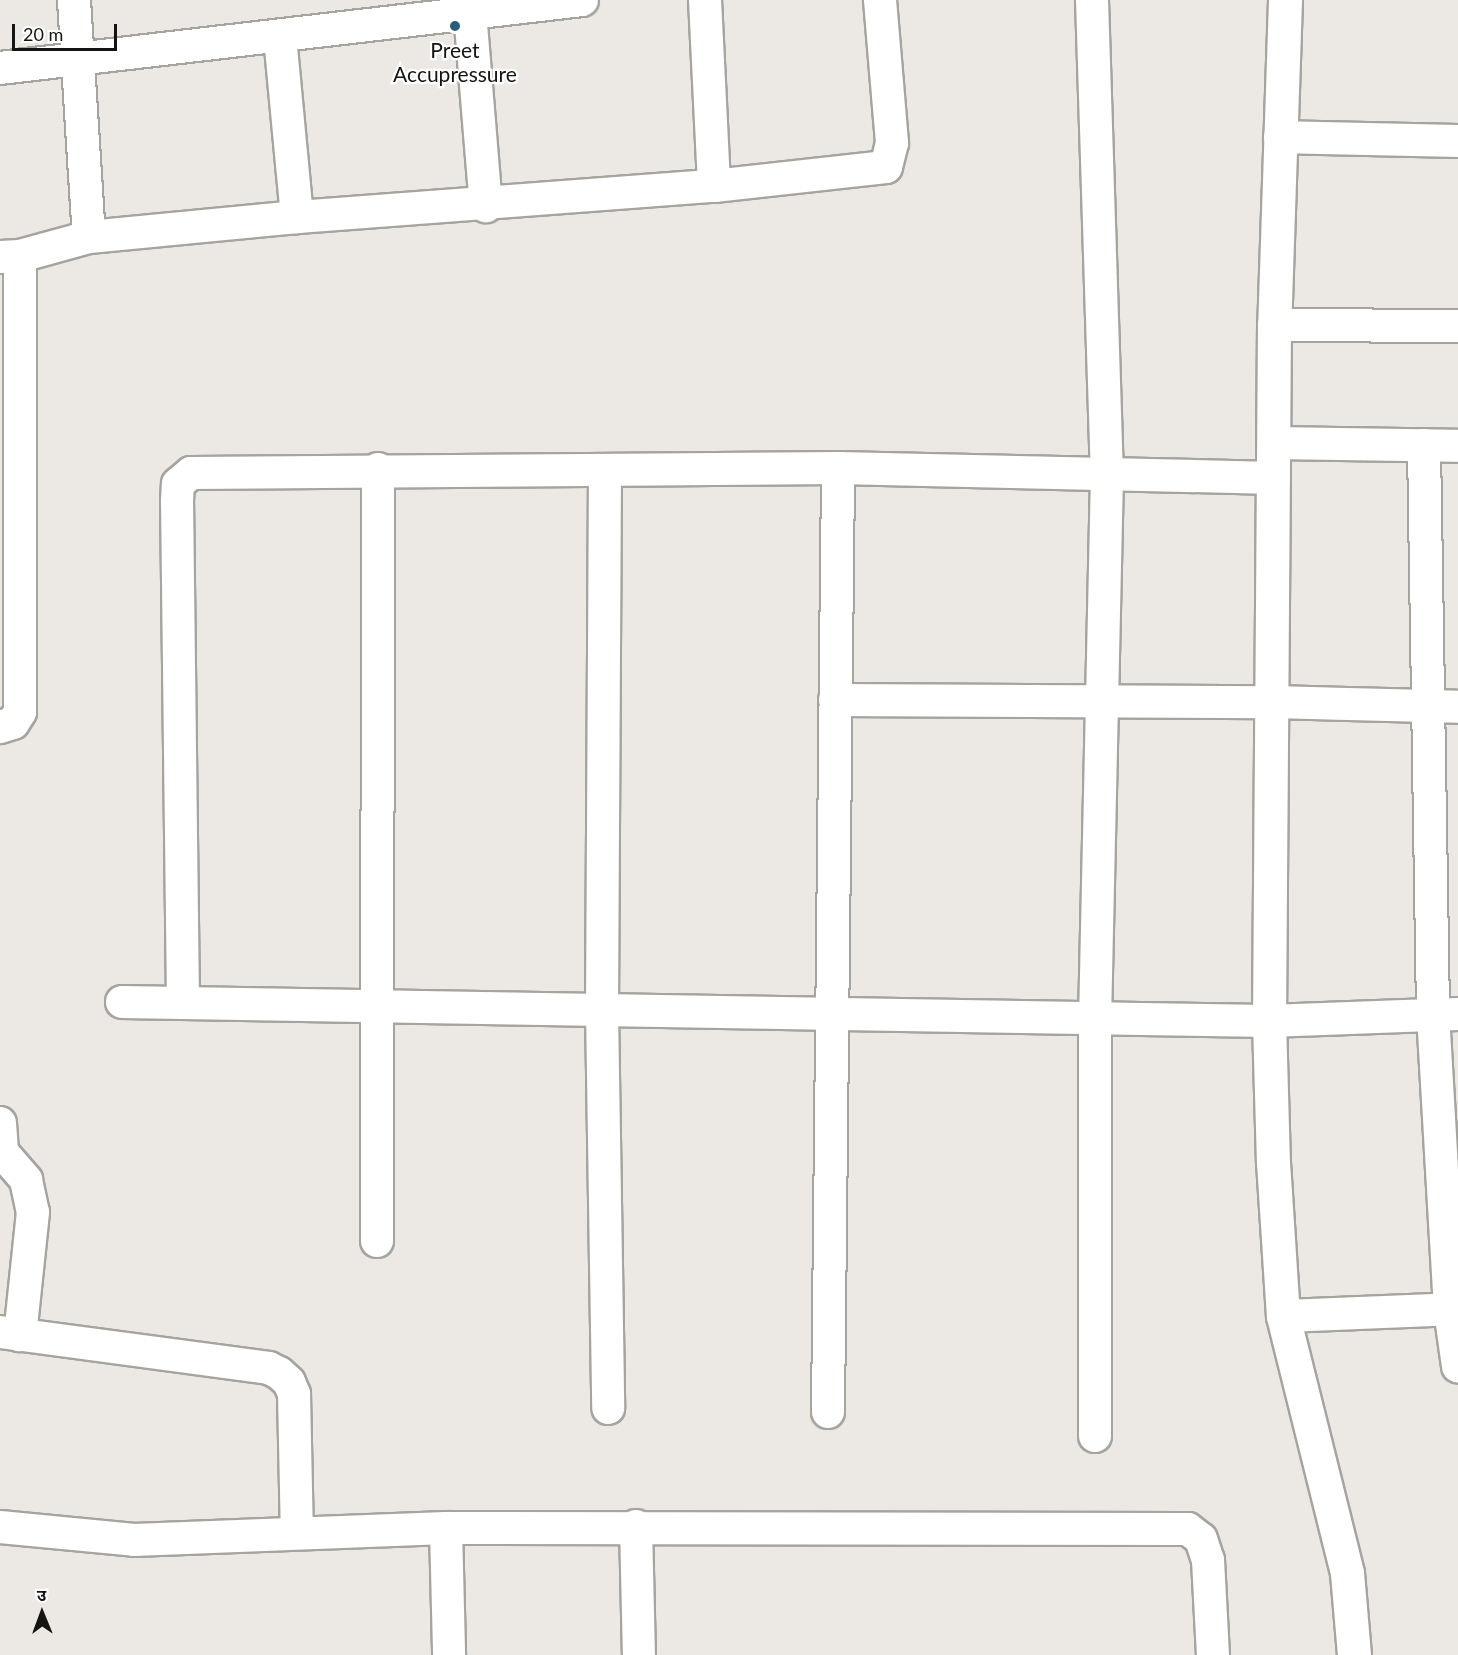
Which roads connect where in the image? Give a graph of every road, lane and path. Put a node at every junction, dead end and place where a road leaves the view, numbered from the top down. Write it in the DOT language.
graph roads {
  1 [pos="74,0"];
  2 [pos="582,0"];
  3 [pos="705,0"];
  4 [pos="880,0"];
  5 [pos="1092,0"];
  6 [pos="1285,0"];
  7 [pos="470,7"];
  8 [pos="280,37"];
  9 [pos="78,60"];
  10 [pos="0,68"];
  11 [pos="1280,137"];
  12 [pos="1458,141"];
  13 [pos="714,186"];
  14 [pos="486,206"];
  15 [pos="297,217"];
  16 [pos="89,237"];
  17 [pos="10,257"];
  18 [pos="1274,325"];
  19 [pos="1458,326"];
  20 [pos="1274,443"];
  21 [pos="1424,445"];
  22 [pos="1458,446"];
  23 [pos="838,468"];
  24 [pos="378,469"];
  25 [pos="606,471"];
  26 [pos="1107,475"];
  27 [pos="1274,478"];
  28 [pos="835,700"];
  29 [pos="1100,702"];
  30 [pos="1274,702"];
  31 [pos="1444,707"];
  32 [pos="0,728"];
  33 [pos="122,1002"];
  34 [pos="183,1003"];
  35 [pos="374,1006"];
  36 [pos="602,1010"];
  37 [pos="832,1014"];
  38 [pos="1445,1014"];
  39 [pos="1095,1018"];
  40 [pos="1269,1021"];
  41 [pos="1,1142"];
  42 [pos="377,1241"];
  43 [pos="1454,1309"];
  44 [pos="1283,1316"];
  45 [pos="10,1334"];
  46 [pos="1458,1366"];
  47 [pos="608,1408"];
  48 [pos="828,1412"];
  49 [pos="1095,1436"];
  50 [pos="636,1526"];
  51 [pos="0,1527"];
  52 [pos="446,1528"];
  53 [pos="297,1532"];
  54 [pos="449,1655"];
  55 [pos="639,1655"];
  56 [pos="1212,1655"];
  57 [pos="1354,1655"];
  1 -- 9 [label="street"];
  2 -- 7 [label="street"];
  3 -- 13 [label="street"];
  4 -- 13 [label="street"];
  5 -- 26 [label="street"];
  6 -- 11 [label="main road"];
  7 -- 8 [label="street"];
  7 -- 14 [label="street"];
  8 -- 9 [label="street"];
  8 -- 15 [label="street"];
  9 -- 10 [label="street"];
  9 -- 16 [label="street"];
  11 -- 12 [label="street"];
  11 -- 18 [label="main road"];
  13 -- 14 [label="street"];
  14 -- 15 [label="street"];
  15 -- 16 [label="street"];
  16 -- 17 [label="street"];
  17 -- 32 [label="street"];
  18 -- 19 [label="street"];
  18 -- 20 [label="main road"];
  20 -- 21 [label="street"];
  20 -- 27 [label="main road"];
  21 -- 22 [label="street"];
  21 -- 31 [label="street"];
  23 -- 25 [label="street"];
  23 -- 26 [label="street"];
  23 -- 28 [label="street"];
  24 -- 25 [label="street"];
  24 -- 34 [label="street"];
  24 -- 35 [label="street"];
  25 -- 36 [label="street"];
  26 -- 27 [label="street"];
  26 -- 29 [label="street"];
  27 -- 30 [label="main road"];
  28 -- 29 [label="street"];
  28 -- 37 [label="street"];
  29 -- 30 [label="street"];
  29 -- 39 [label="street"];
  30 -- 31 [label="street"];
  30 -- 40 [label="main road"];
  31 -- 38 [label="street"];
  33 -- 34 [label="street"];
  34 -- 35 [label="street"];
  35 -- 36 [label="street"];
  35 -- 42 [label="street"];
  36 -- 37 [label="street"];
  36 -- 47 [label="street"];
  37 -- 39 [label="street"];
  37 -- 48 [label="street"];
  38 -- 40 [label="street"];
  38 -- 43 [label="street"];
  39 -- 40 [label="street"];
  39 -- 49 [label="street"];
  40 -- 44 [label="main road"];
  41 -- 45 [label="street"];
  43 -- 44 [label="street"];
  43 -- 46 [label="street"];
  44 -- 57 [label="main road"];
  45 -- 53 [label="street"];
  50 -- 52 [label="street"];
  50 -- 55 [label="street"];
  50 -- 56 [label="street"];
  51 -- 53 [label="street"];
  52 -- 53 [label="street"];
  52 -- 54 [label="street"];
}
